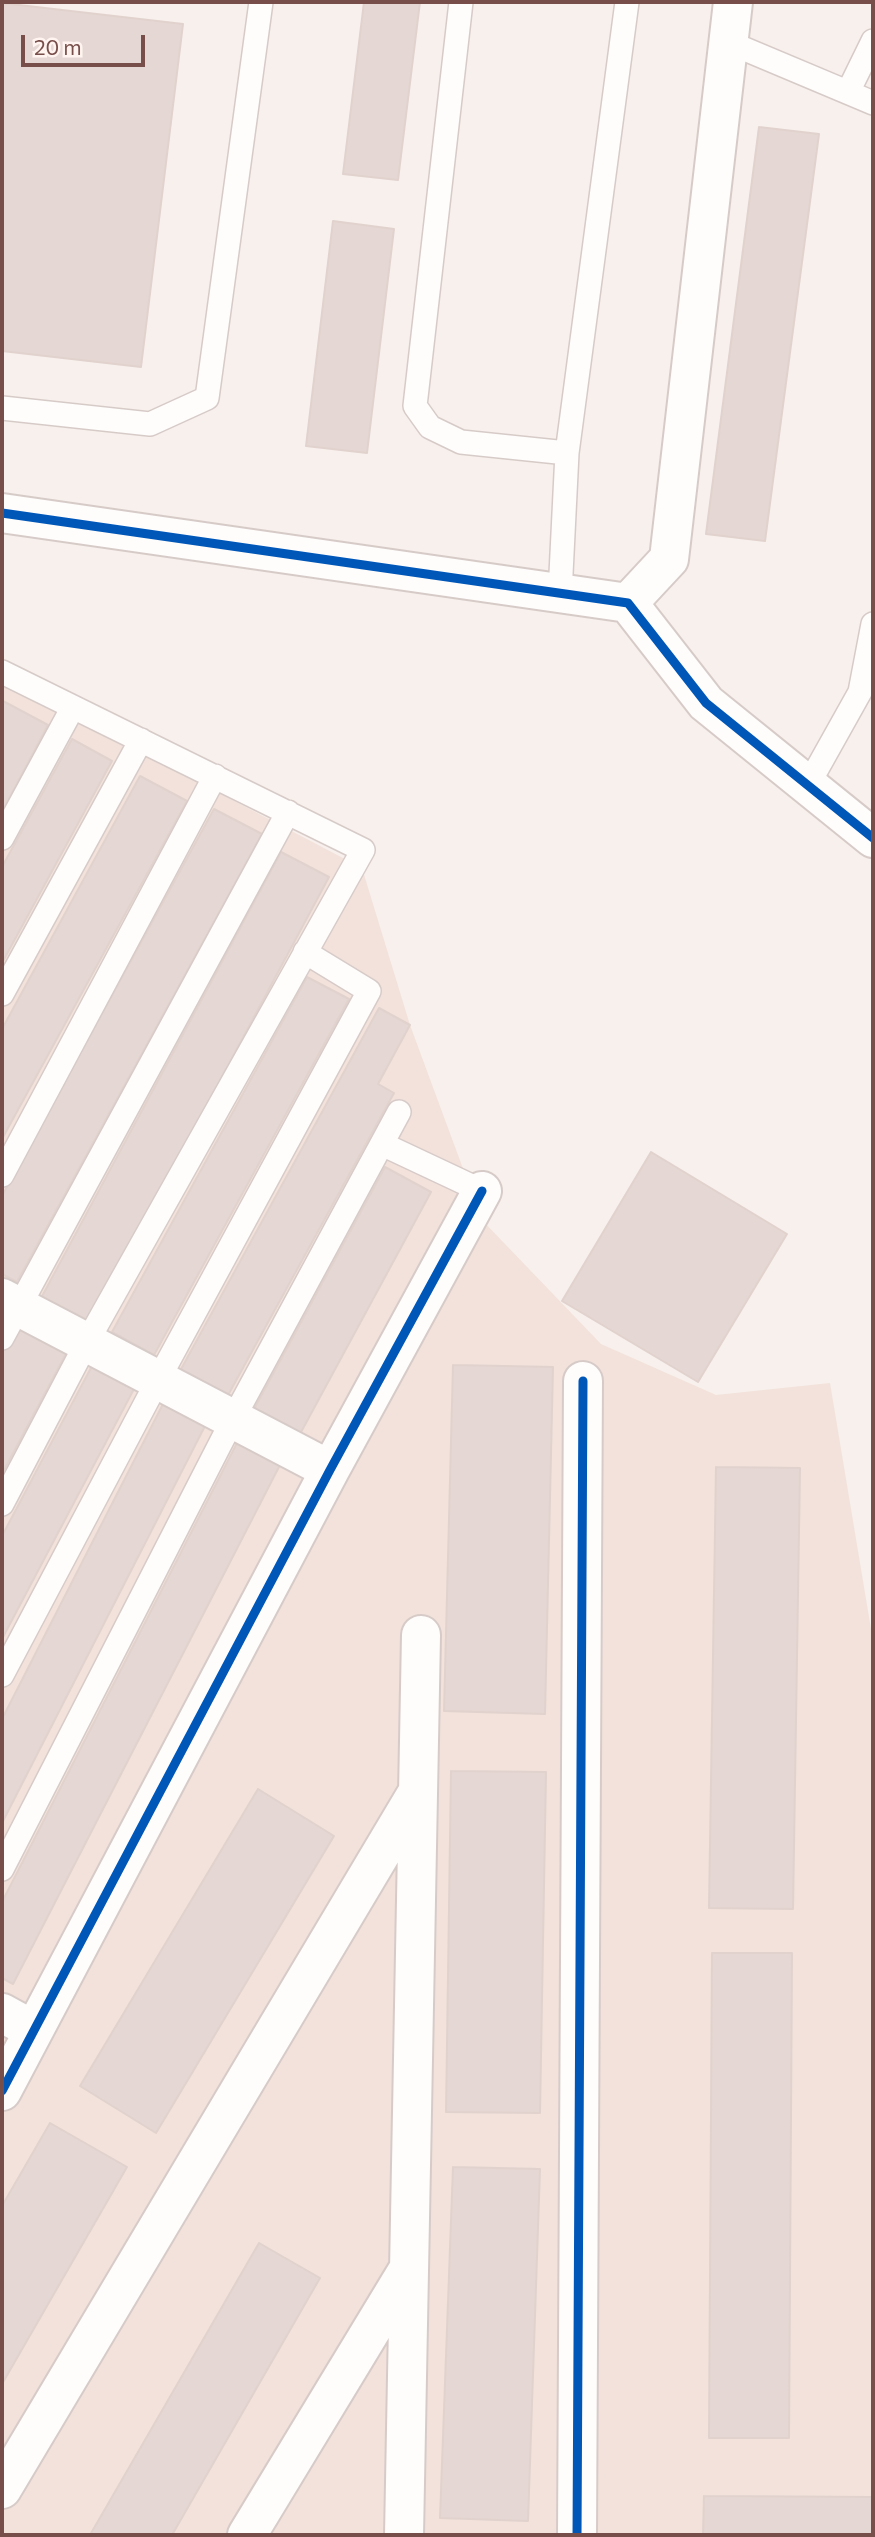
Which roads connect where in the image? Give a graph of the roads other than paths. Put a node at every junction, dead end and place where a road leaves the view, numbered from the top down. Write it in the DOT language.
graph roads {
  1 [pos="261,2"];
  2 [pos="461,2"];
  3 [pos="627,2"];
  4 [pos="733,2"];
  5 [pos="728,41"];
  6 [pos="873,41"];
  7 [pos="848,92"];
  8 [pos="873,103"];
  9 [pos="2,408"];
  10 [pos="567,453"];
  11 [pos="2,513"];
  12 [pos="560,594"];
  13 [pos="628,603"];
  14 [pos="873,624"];
  15 [pos="2,674"];
  16 [pos="866,692"];
  17 [pos="73,707"];
  18 [pos="141,740"];
  19 [pos="215,776"];
  20 [pos="808,785"];
  21 [pos="288,812"];
  22 [pos="2,838"];
  23 [pos="873,838"];
  24 [pos="306,952"];
  25 [pos="2,994"];
  26 [pos="399,1112"];
  27 [pos="382,1144"];
  28 [pos="2,1175"];
  29 [pos="482,1191"];
  30 [pos="7,1315"];
  31 [pos="87,1342"];
  32 [pos="158,1380"];
  33 [pos="583,1381"];
  34 [pos="233,1419"];
  35 [pos="330,1470"];
  36 [pos="2,1504"];
  37 [pos="421,1635"];
  38 [pos="2,1675"];
  39 [pos="417,1792"];
  40 [pos="2,1869"];
  41 [pos="18,2022"];
  42 [pos="2,2091"];
  43 [pos="409,2267"];
  44 [pos="2,2488"];
  45 [pos="247,2535"];
  46 [pos="404,2535"];
  47 [pos="577,2535"];
  1 -- 9 [label="lane"];
  2 -- 10 [label="lane"];
  3 -- 10 [label="lane"];
  4 -- 5 [label="street"];
  5 -- 7 [label="lane"];
  5 -- 13 [label="street"];
  6 -- 7 [label="lane"];
  7 -- 8 [label="lane"];
  10 -- 12 [label="lane"];
  11 -- 12 [label="street"];
  12 -- 13 [label="street"];
  13 -- 20 [label="street"];
  14 -- 16 [label="lane"];
  15 -- 17 [label="lane"];
  16 -- 20 [label="lane"];
  17 -- 18 [label="lane"];
  17 -- 22 [label="lane"];
  18 -- 19 [label="lane"];
  18 -- 25 [label="lane"];
  19 -- 21 [label="lane"];
  19 -- 28 [label="lane"];
  20 -- 23 [label="street"];
  21 -- 24 [label="lane"];
  21 -- 30 [label="lane"];
  24 -- 31 [label="lane"];
  24 -- 32 [label="lane"];
  26 -- 27 [label="lane"];
  27 -- 29 [label="lane"];
  27 -- 34 [label="lane"];
  29 -- 35 [label="street"];
  30 -- 31 [label="street"];
  31 -- 32 [label="street"];
  31 -- 36 [label="lane"];
  32 -- 34 [label="street"];
  32 -- 38 [label="lane"];
  33 -- 47 [label="street"];
  34 -- 35 [label="street"];
  34 -- 40 [label="lane"];
  35 -- 41 [label="street"];
  37 -- 39 [label="street"];
  39 -- 43 [label="street"];
  39 -- 44 [label="street"];
  41 -- 42 [label="street"];
  43 -- 45 [label="street"];
  43 -- 46 [label="street"];
}
